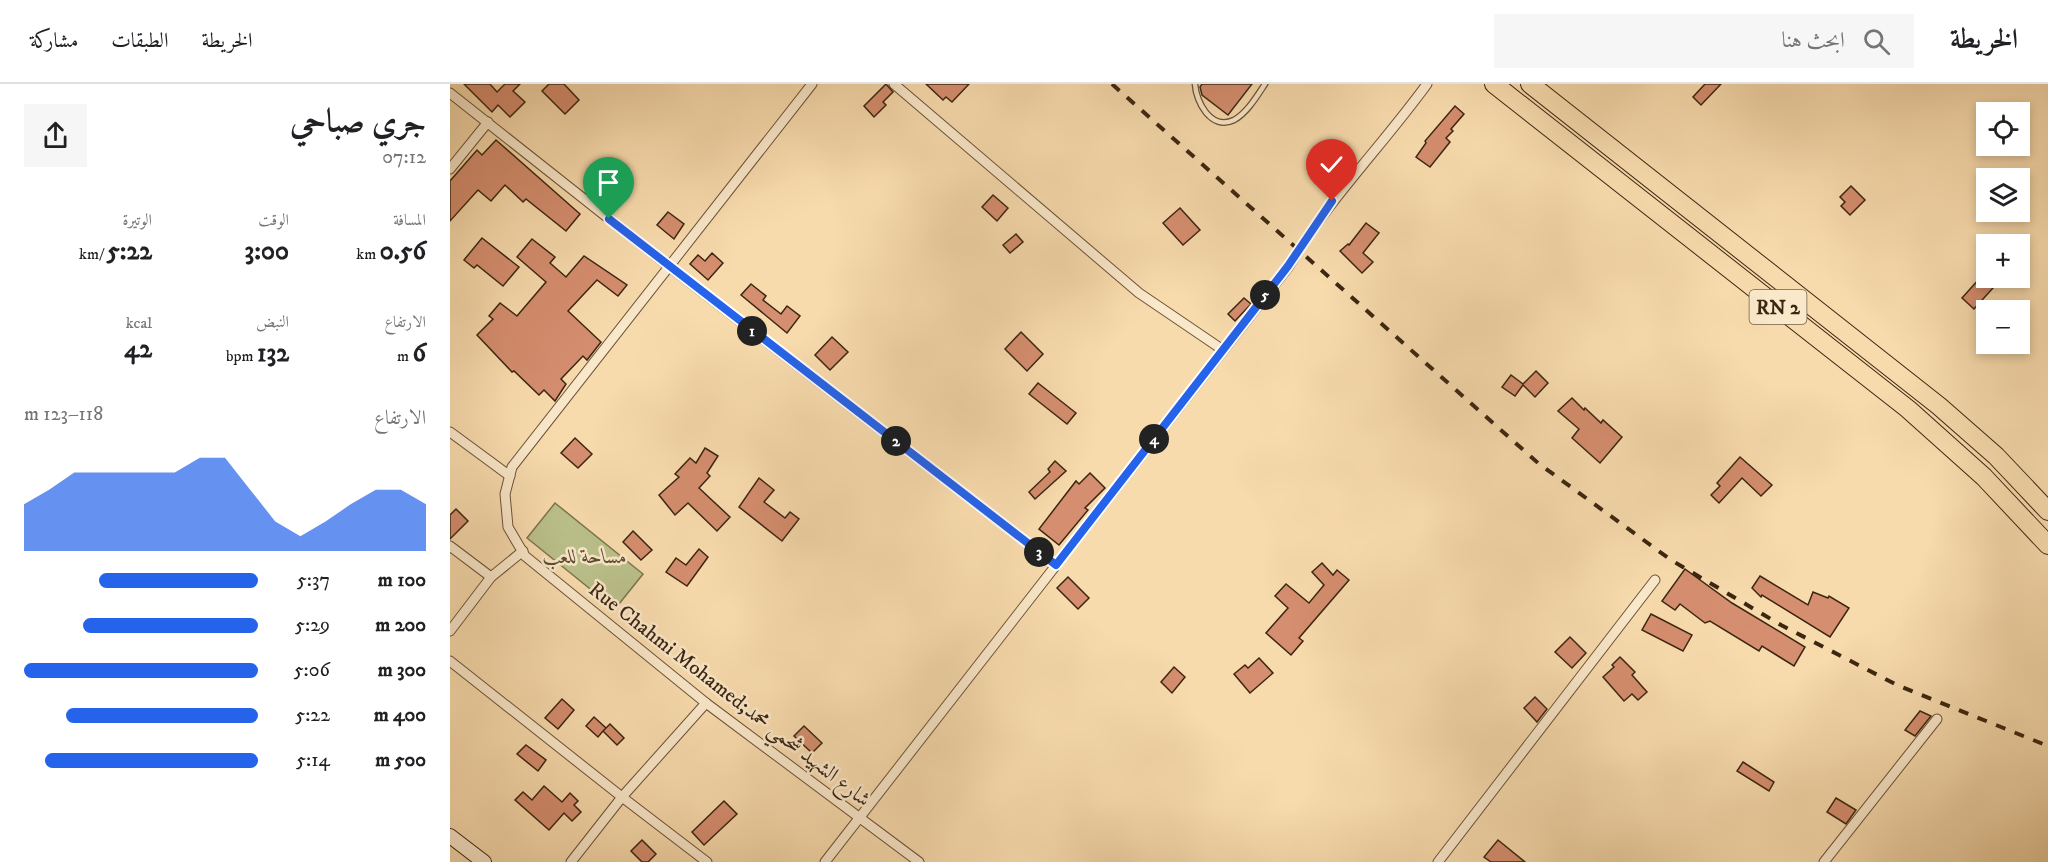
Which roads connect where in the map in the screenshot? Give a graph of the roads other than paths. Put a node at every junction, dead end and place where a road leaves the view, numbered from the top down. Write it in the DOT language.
graph roads {
  1 [pos="812,84"];
  2 [pos="894,84"];
  3 [pos="1195,84"];
  4 [pos="1265,84"];
  5 [pos="1427,84"];
  6 [pos="1494,84"];
  7 [pos="1530,84"];
  8 [pos="450,93"];
  9 [pos="488,122"];
  10 [pos="450,168"];
  11 [pos="670,267"];
  12 [pos="1223,350"];
  13 [pos="450,432"];
  14 [pos="510,476"];
  15 [pos="2048,511"];
  16 [pos="2048,545"];
  17 [pos="450,546"];
  18 [pos="523,551"];
  19 [pos="1056,565"];
  20 [pos="491,577"];
  21 [pos="1655,580"];
  22 [pos="450,631"];
  23 [pos="450,661"];
  24 [pos="706,704"];
  25 [pos="1937,719"];
  26 [pos="622,797"];
  27 [pos="859,816"];
  28 [pos="450,836"];
  29 [pos="484,862"];
  30 [pos="571,862"];
  31 [pos="707,862"];
  32 [pos="825,862"];
  33 [pos="918,862"];
  34 [pos="1438,862"];
  35 [pos="1824,862"];
  1 -- 11 [label="street"];
  2 -- 12 [label="street"];
  3 -- 4 [label="lane"];
  5 -- 12 [label="street"];
  6 -- 16 [label="highway, RN 2"];
  7 -- 15 [label="highway, RN 2"];
  8 -- 9 [label="street"];
  9 -- 10 [label="street"];
  9 -- 11 [label="street"];
  11 -- 14 [label="street"];
  11 -- 19 [label="street"];
  12 -- 19 [label="street"];
  13 -- 14 [label="street"];
  14 -- 18 [label="street, Rue Chahmi Mohamed;شارع الشهيد شحمي محمد"];
  17 -- 20 [label="street"];
  18 -- 20 [label="street"];
  18 -- 24 [label="street, Rue Chahmi Mohamed;شارع الشهيد شحمي محمد"];
  19 -- 27 [label="street"];
  20 -- 22 [label="street"];
  21 -- 34 [label="street"];
  23 -- 26 [label="street"];
  24 -- 26 [label="street"];
  24 -- 27 [label="street, Rue Chahmi Mohamed;شارع الشهيد شحمي محمد"];
  25 -- 35 [label="street"];
  26 -- 30 [label="street"];
  26 -- 31 [label="street"];
  27 -- 32 [label="street"];
  27 -- 33 [label="street, Rue Chahmi Mohamed;شارع الشهيد شحمي محمد"];
  28 -- 29 [label="main road"];
}
